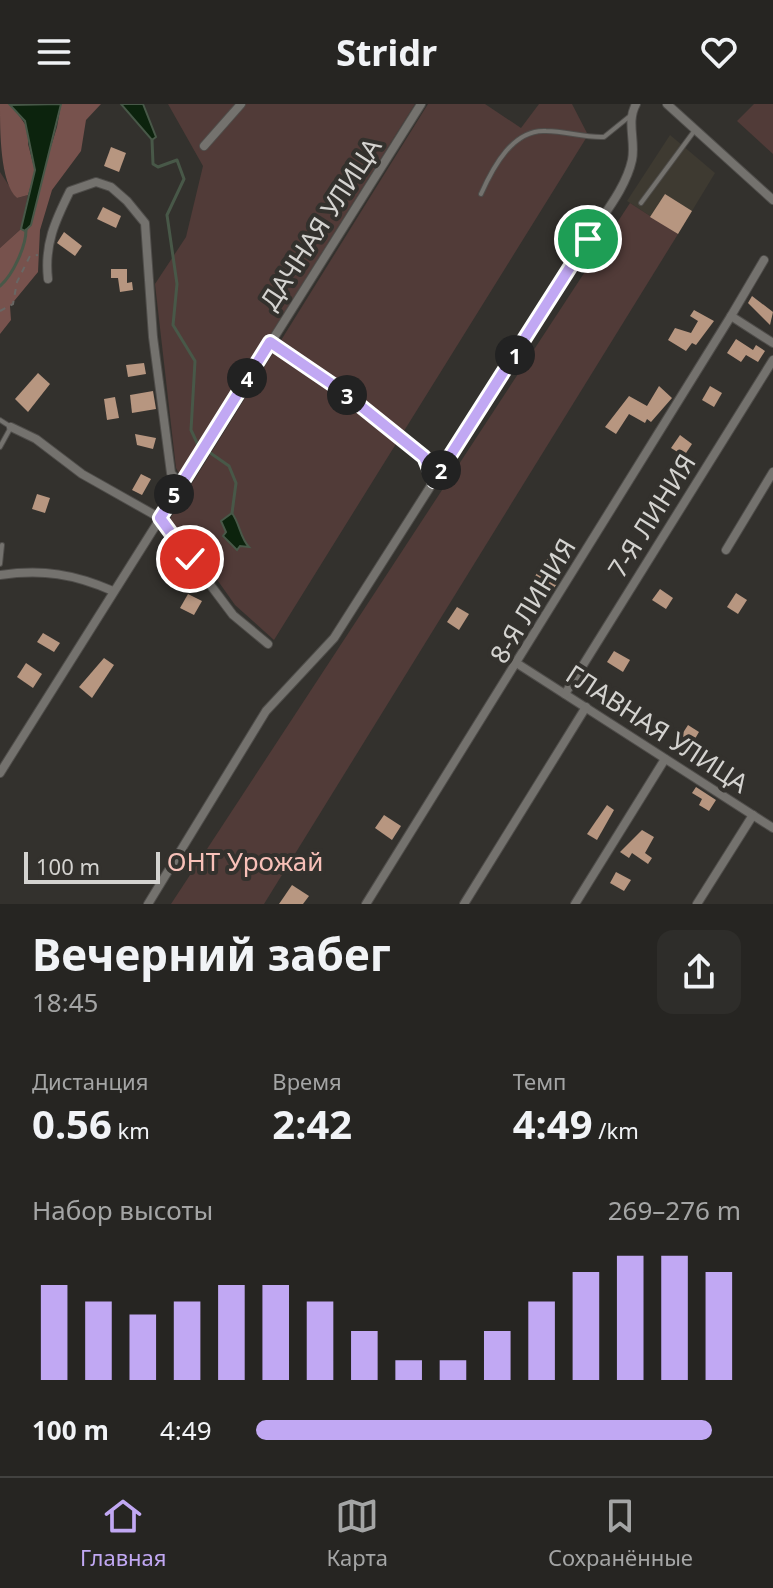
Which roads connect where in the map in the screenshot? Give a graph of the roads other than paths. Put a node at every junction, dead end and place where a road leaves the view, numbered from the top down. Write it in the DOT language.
graph roads {
  1 [pos="241,104"];
  2 [pos="421,104"];
  3 [pos="636,104"];
  4 [pos="667,104"];
  5 [pos="630,116"];
  6 [pos="695,130"];
  7 [pos="204,146"];
  8 [pos="481,194"];
  9 [pos="773,200"];
  10 [pos="641,203"];
  11 [pos="764,260"];
  12 [pos="48,279"];
  13 [pos="731,316"];
  14 [pos="270,342"];
  15 [pos="773,343"];
  16 [pos="773,360"];
  17 [pos="0,420"];
  18 [pos="11,427"];
  19 [pos="0,447"];
  20 [pos="773,472"];
  21 [pos="434,481"];
  22 [pos="180,484"];
  23 [pos="160,518"];
  24 [pos="2,545"];
  25 [pos="726,550"];
  26 [pos="0,564"];
  27 [pos="0,575"];
  28 [pos="113,591"];
  29 [pos="268,644"];
  30 [pos="518,664"];
  31 [pos="565,694"];
  32 [pos="586,707"];
  33 [pos="665,759"];
  34 [pos="0,773"];
  35 [pos="753,815"];
  36 [pos="773,828"];
  37 [pos="148,904"];
  38 [pos="366,904"];
  39 [pos="464,904"];
  40 [pos="575,904"];
  41 [pos="697,904"];
  1 -- 7 [label="street"];
  2 -- 14 [label="street, ДАЧНАЯ УЛИЦА"];
  3 -- 5 [label="street"];
  4 -- 6 [label="street"];
  5 -- 8 [label="lane"];
  5 -- 21 [label="street"];
  6 -- 9 [label="street"];
  6 -- 10 [label="lane"];
  11 -- 13 [label="street, 8-Я ЛИНИЯ"];
  12 -- 22 [label="street"];
  13 -- 15 [label="street"];
  13 -- 30 [label="street, 8-Я ЛИНИЯ"];
  14 -- 21 [label="lane"];
  14 -- 22 [label="street, ДАЧНАЯ УЛИЦА"];
  16 -- 31 [label="street, 7-Я ЛИНИЯ"];
  17 -- 18 [label="lane"];
  18 -- 19 [label="lane"];
  18 -- 23 [label="street"];
  20 -- 25 [label="street"];
  21 -- 37 [label="street"];
  22 -- 23 [label="street, ДАЧНАЯ УЛИЦА"];
  23 -- 28 [label="street, ДАЧНАЯ УЛИЦА"];
  23 -- 29 [label="street"];
  24 -- 26 [label="lane"];
  27 -- 28 [label="street"];
  28 -- 34 [label="street, ДАЧНАЯ УЛИЦА"];
  30 -- 31 [label="street, ГЛАВНАЯ УЛИЦА"];
  30 -- 38 [label="street, 8-Я ЛИНИЯ"];
  31 -- 32 [label="street, ГЛАВНАЯ УЛИЦА"];
  32 -- 33 [label="street, ГЛАВНАЯ УЛИЦА"];
  32 -- 39 [label="street"];
  33 -- 35 [label="street, ГЛАВНАЯ УЛИЦА"];
  33 -- 40 [label="street"];
  35 -- 36 [label="street, ГЛАВНАЯ УЛИЦА"];
  35 -- 41 [label="street"];
}
